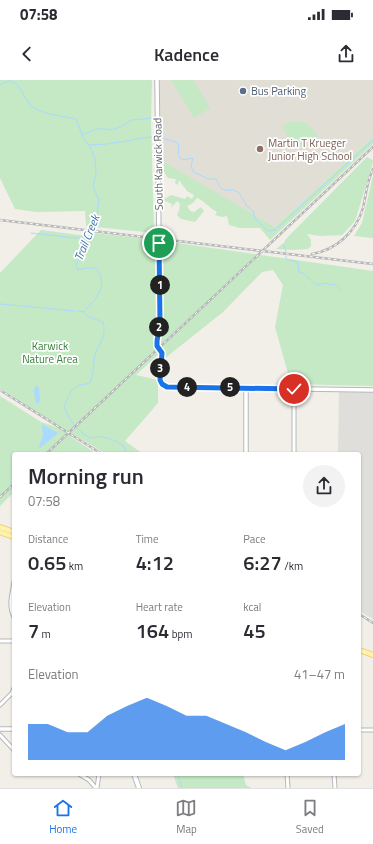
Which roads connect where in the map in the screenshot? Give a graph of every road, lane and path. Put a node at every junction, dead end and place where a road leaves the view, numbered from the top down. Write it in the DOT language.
graph roads {
  1 [pos="157,80"];
  2 [pos="246,388"];
  3 [pos="294,389"];
  4 [pos="373,390"];
  5 [pos="246,452"];
  6 [pos="294,452"];
  7 [pos="0,527"];
  8 [pos="12,531"];
  9 [pos="0,532"];
  10 [pos="12,536"];
  11 [pos="12,592"];
  12 [pos="12,612"];
  13 [pos="0,641"];
  14 [pos="12,641"];
  15 [pos="361,651"];
  16 [pos="373,655"];
  17 [pos="12,693"];
  18 [pos="0,705"];
  19 [pos="0,729"];
  20 [pos="12,729"];
  21 [pos="361,730"];
  22 [pos="373,730"];
  23 [pos="0,735"];
  24 [pos="12,748"];
  25 [pos="82,776"];
  26 [pos="99,776"];
  27 [pos="135,776"];
  28 [pos="287,776"];
  29 [pos="334,776"];
  30 [pos="97,788"];
  31 [pos="139,788"];
  32 [pos="288,788"];
  33 [pos="335,788"];
  1 -- 2 [label="street, South Karwick Road"];
  2 -- 3 [label="street"];
  2 -- 5 [label="street"];
  3 -- 4 [label="street"];
  3 -- 6 [label="street"];
  7 -- 8 [label="main road"];
  9 -- 10 [label="main road"];
  11 -- 12 [label="street"];
  13 -- 14 [label="street"];
  15 -- 16 [label="main road"];
  17 -- 18 [label="street"];
  19 -- 20 [label="street"];
  21 -- 22 [label="street"];
  23 -- 24 [label="street"];
  25 -- 30 [label="street"];
  26 -- 30 [label="street"];
  27 -- 31 [label="main road"];
  28 -- 32 [label="street"];
  29 -- 33 [label="street"];
}
